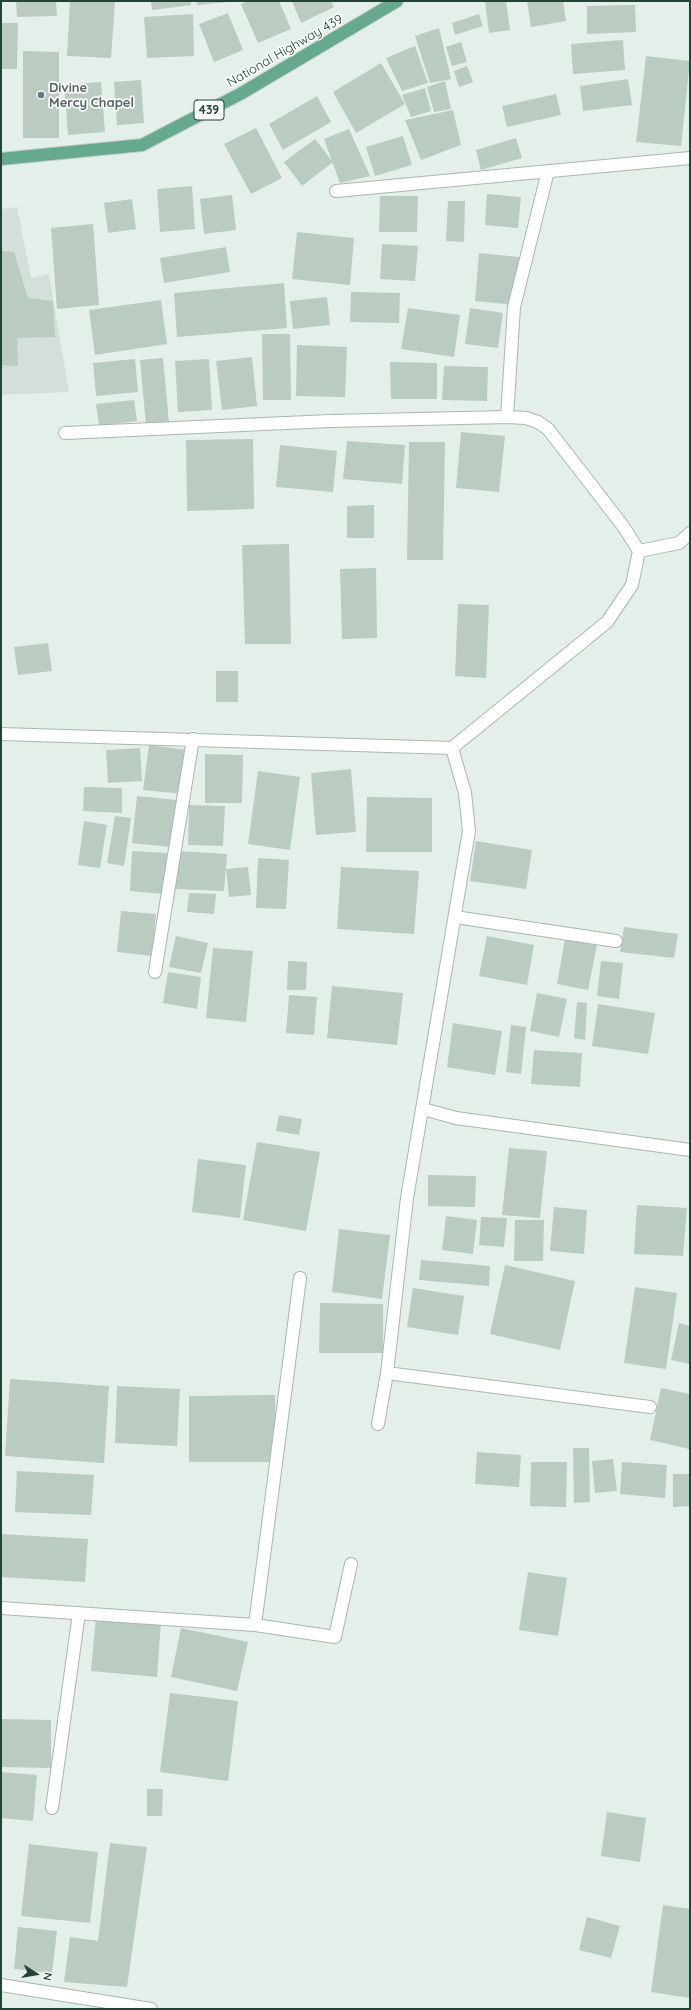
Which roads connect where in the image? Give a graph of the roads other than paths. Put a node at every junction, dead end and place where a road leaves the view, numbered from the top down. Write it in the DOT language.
graph roads {
  1 [pos="396,1"];
  2 [pos="690,158"];
  3 [pos="1,159"];
  4 [pos="548,171"];
  5 [pos="336,191"];
  6 [pos="507,417"];
  7 [pos="65,433"];
  8 [pos="690,532"];
  9 [pos="639,551"];
  10 [pos="1,734"];
  11 [pos="193,739"];
  12 [pos="452,748"];
  13 [pos="455,916"];
  14 [pos="616,940"];
  15 [pos="155,972"];
  16 [pos="423,1109"];
  17 [pos="690,1150"];
  18 [pos="300,1278"];
  19 [pos="386,1374"];
  20 [pos="650,1407"];
  21 [pos="378,1424"];
  22 [pos="351,1564"];
  23 [pos="1,1608"];
  24 [pos="78,1614"];
  25 [pos="255,1625"];
  26 [pos="52,1808"];
  27 [pos="1,1985"];
  28 [pos="151,2009"];
  1 -- 3 [label="main road, National Highway 439 / 439"];
  2 -- 4 [label="street"];
  4 -- 5 [label="street"];
  4 -- 6 [label="street"];
  6 -- 7 [label="street"];
  6 -- 9 [label="street"];
  8 -- 9 [label="street"];
  9 -- 12 [label="street"];
  10 -- 11 [label="street"];
  11 -- 12 [label="street"];
  11 -- 15 [label="street"];
  12 -- 13 [label="street"];
  13 -- 14 [label="street"];
  13 -- 16 [label="street"];
  16 -- 17 [label="street"];
  16 -- 19 [label="street"];
  18 -- 25 [label="street"];
  19 -- 20 [label="street"];
  19 -- 21 [label="street"];
  22 -- 25 [label="street"];
  23 -- 24 [label="street"];
  24 -- 25 [label="street"];
  24 -- 26 [label="street"];
  27 -- 28 [label="street"];
}
